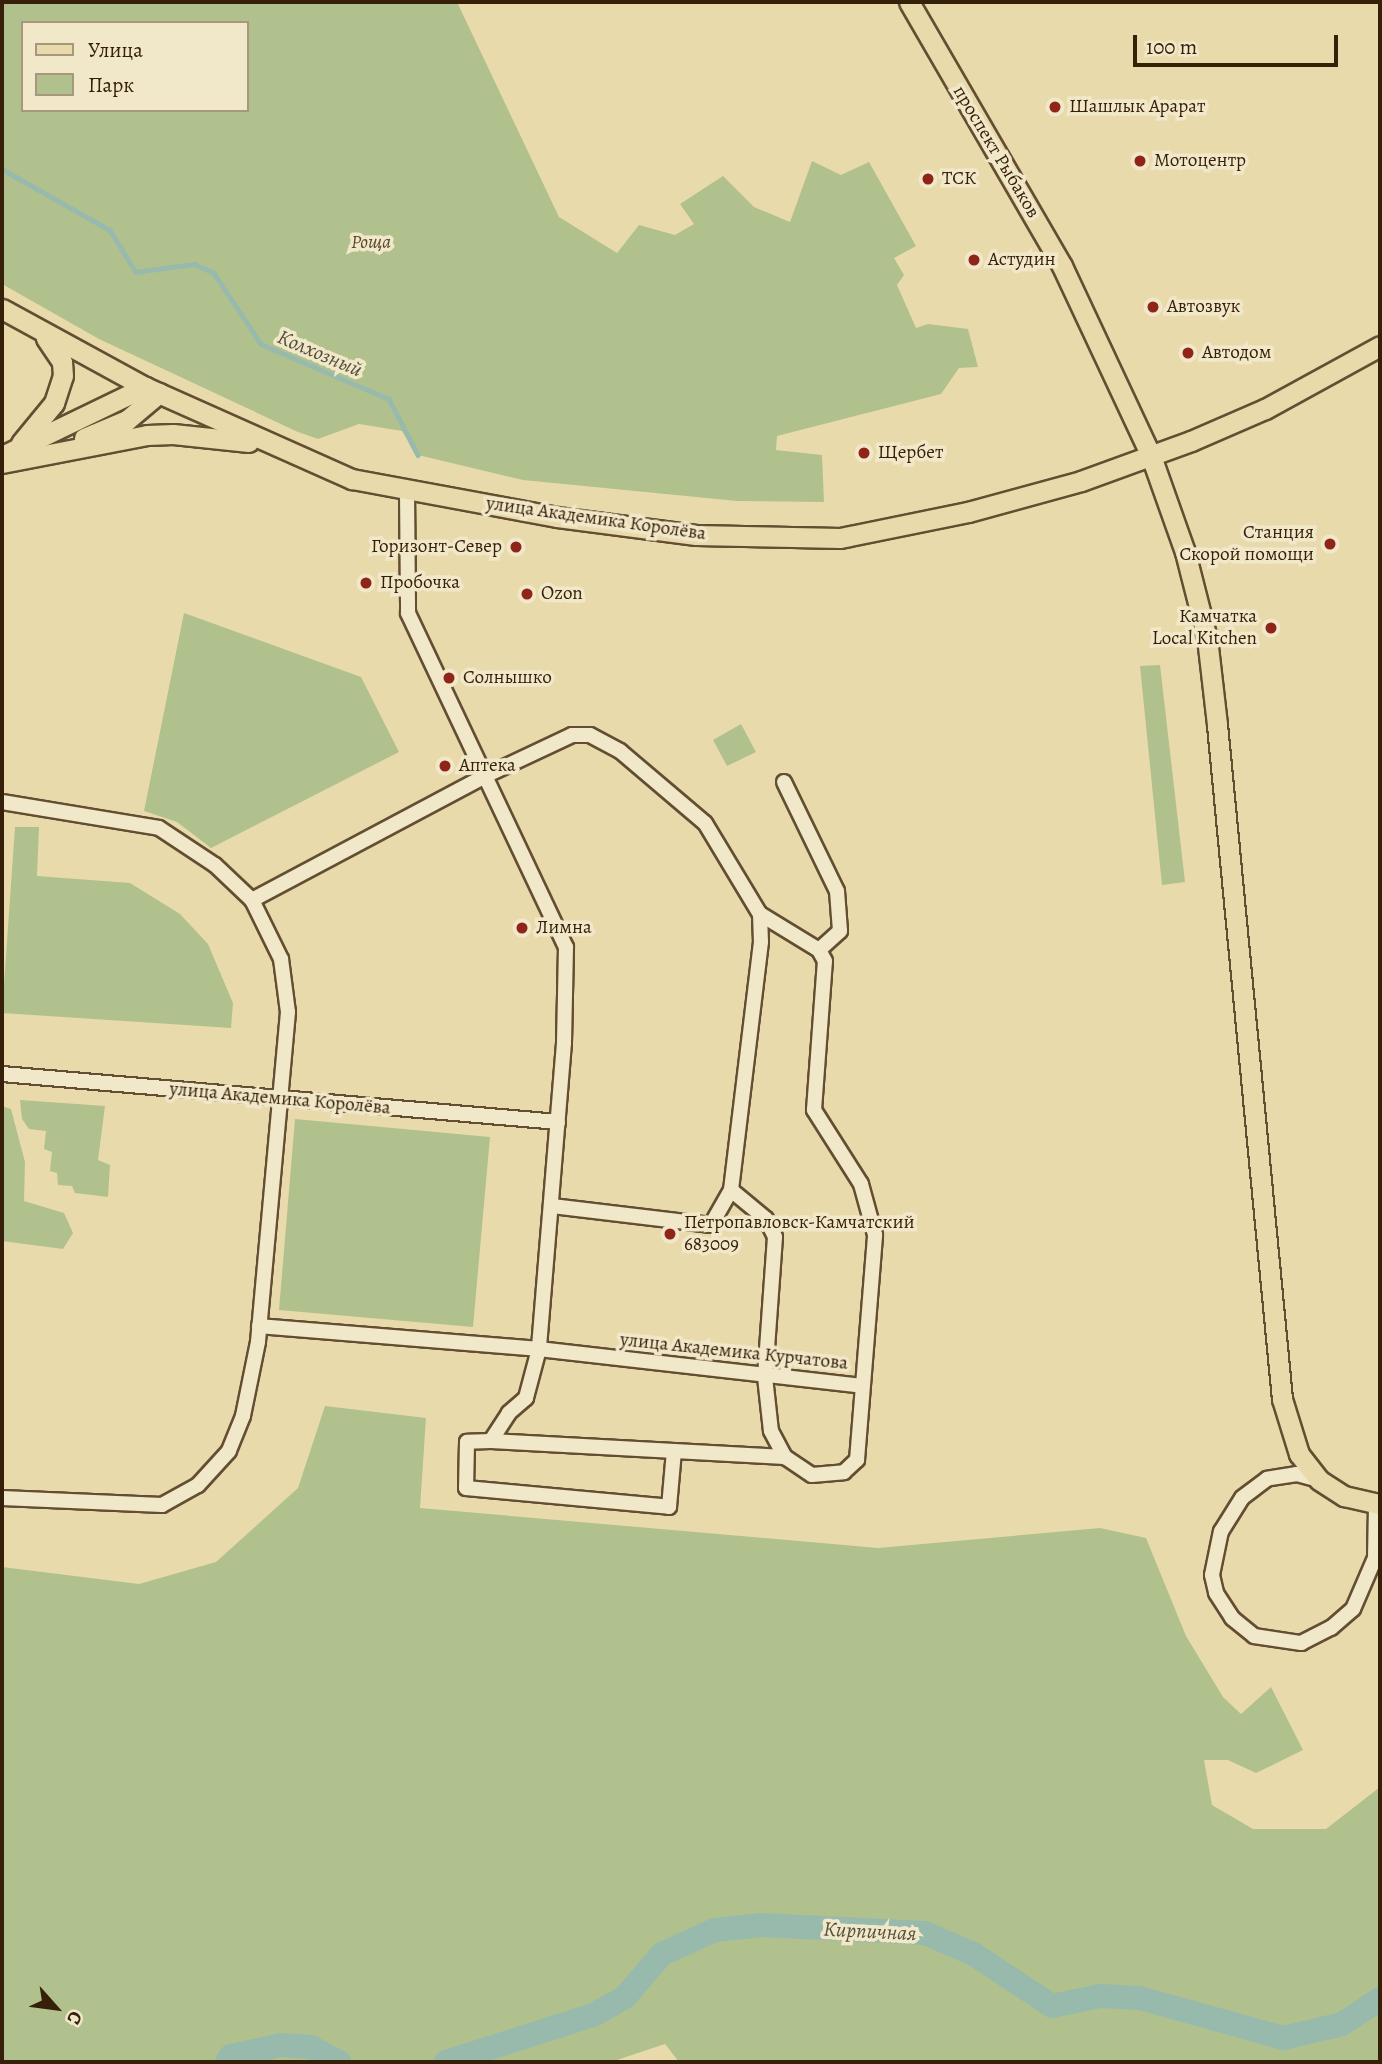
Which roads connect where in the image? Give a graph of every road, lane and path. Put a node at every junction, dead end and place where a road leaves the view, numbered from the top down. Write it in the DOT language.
graph roads {
  1 [pos="909,2"];
  2 [pos="2,309"];
  3 [pos="38,330"];
  4 [pos="1380,346"];
  5 [pos="152,390"];
  6 [pos="273,446"];
  7 [pos="9,452"];
  8 [pos="41,455"];
  9 [pos="1151,456"];
  10 [pos="2,463"];
  11 [pos="407,490"];
  12 [pos="485,776"];
  13 [pos="784,782"];
  14 [pos="2,802"];
  15 [pos="252,900"];
  16 [pos="760,914"];
  17 [pos="819,950"];
  18 [pos="2,1074"];
  19 [pos="279,1100"];
  20 [pos="558,1122"];
  21 [pos="732,1190"];
  22 [pos="552,1206"];
  23 [pos="259,1326"];
  24 [pos="539,1349"];
  25 [pos="765,1377"];
  26 [pos="862,1386"];
  27 [pos="491,1441"];
  28 [pos="674,1451"];
  29 [pos="785,1457"];
  30 [pos="1319,1480"];
  31 [pos="2,1498"];
  32 [pos="1378,1504"];
  1 -- 9 [label="main road, проспект Рыбаков"];
  2 -- 3 [label="main road, улица Академика Королёва"];
  3 -- 5 [label="main road, улица Академика Королёва"];
  3 -- 7 [label="main road"];
  4 -- 9 [label="main road, улица Академика Королёва"];
  5 -- 6 [label="main road, улица Академика Королёва"];
  5 -- 7 [label="main road"];
  5 -- 8 [label="main road"];
  6 -- 8 [label="main road"];
  6 -- 11 [label="main road, улица Академика Королёва"];
  8 -- 10 [label="main road"];
  9 -- 11 [label="main road, улица Академика Королёва"];
  9 -- 30 [label="main road, проспект Рыбаков"];
  11 -- 12 [label="street"];
  12 -- 15 [label="street"];
  12 -- 16 [label="street"];
  12 -- 20 [label="street"];
  13 -- 17 [label="street"];
  14 -- 15 [label="street"];
  15 -- 19 [label="street"];
  16 -- 17 [label="street"];
  16 -- 21 [label="street"];
  17 -- 26 [label="street, улица Академика Курчатова"];
  18 -- 19 [label="street, улица Академика Королёва"];
  19 -- 20 [label="street, улица Академика Королёва"];
  19 -- 23 [label="street"];
  20 -- 22 [label="street"];
  21 -- 22 [label="street"];
  21 -- 25 [label="street"];
  22 -- 24 [label="street"];
  23 -- 24 [label="street, улица Академика Курчатова"];
  23 -- 31 [label="street"];
  24 -- 25 [label="street, улица Академика Курчатова"];
  24 -- 27 [label="street"];
  25 -- 26 [label="street, улица Академика Курчатова"];
  25 -- 29 [label="street"];
  26 -- 29 [label="street"];
  27 -- 28 [label="street"];
  27 -- 28 [label="street"];
  28 -- 29 [label="street"];
  30 -- 32 [label="main road"];
  30 -- 32 [label="street"];
}
